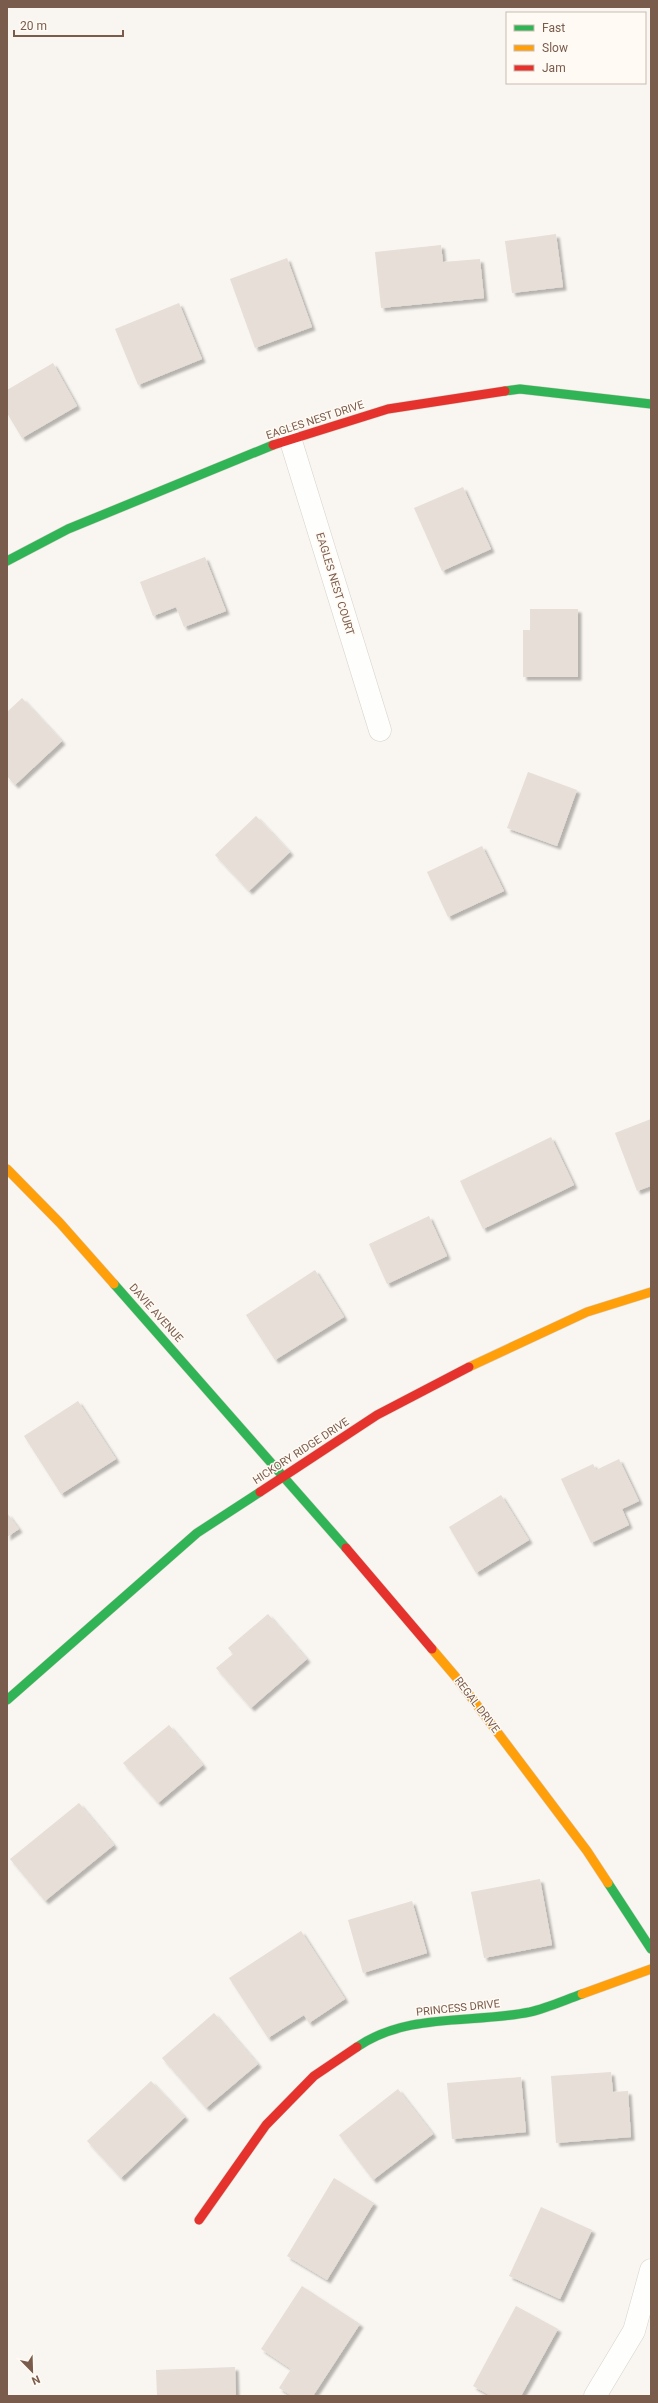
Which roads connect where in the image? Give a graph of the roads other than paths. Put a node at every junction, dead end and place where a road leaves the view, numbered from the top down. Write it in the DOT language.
graph roads {
  1 [pos="651,404"];
  2 [pos="290,438"];
  3 [pos="7,561"];
  4 [pos="380,730"];
  5 [pos="7,1170"];
  6 [pos="651,1292"];
  7 [pos="285,1476"];
  8 [pos="7,1700"];
  9 [pos="651,1949"];
  10 [pos="651,1969"];
  11 [pos="199,2220"];
  12 [pos="651,2270"];
  13 [pos="595,2396"];
  1 -- 2 [label="street, EAGLES NEST DRIVE"];
  2 -- 3 [label="street, EAGLES NEST DRIVE"];
  2 -- 4 [label="street, EAGLES NEST COURT"];
  5 -- 7 [label="street, DAVIE AVENUE"];
  6 -- 7 [label="street, HICKORY RIDGE DRIVE"];
  7 -- 8 [label="street, HICKORY RIDGE DRIVE"];
  7 -- 9 [label="street, REGAL DRIVE"];
  10 -- 11 [label="street, PRINCESS DRIVE"];
  12 -- 13 [label="street"];
}
